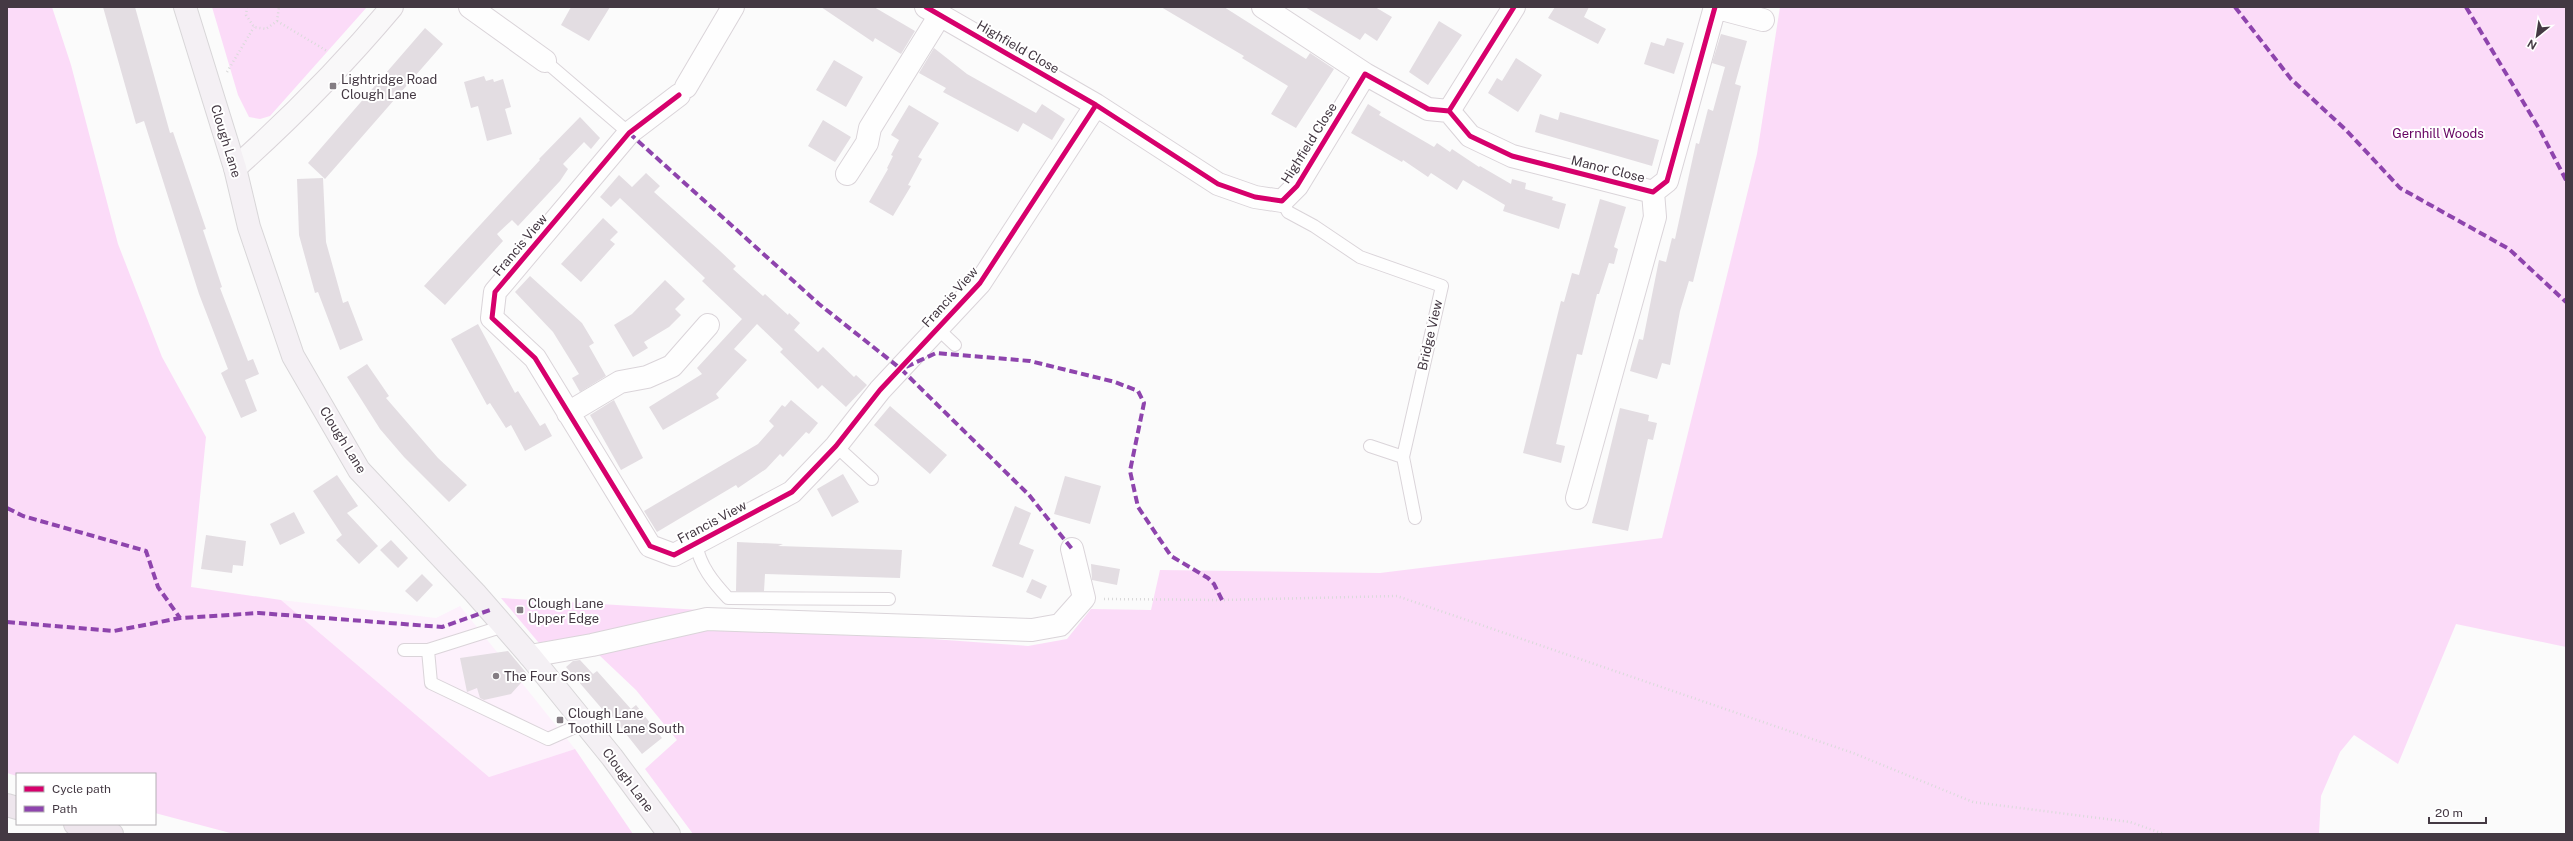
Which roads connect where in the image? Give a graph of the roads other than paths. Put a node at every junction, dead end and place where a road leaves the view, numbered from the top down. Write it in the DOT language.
graph roads {
  1 [pos="185,7"];
  2 [pos="392,7"];
  3 [pos="470,7"];
  4 [pos="733,7"];
  5 [pos="1263,7"];
  6 [pos="1514,7"];
  7 [pos="1715,7"];
  8 [pos="933,11"];
  9 [pos="1763,20"];
  10 [pos="545,61"];
  11 [pos="1365,74"];
  12 [pos="1096,105"];
  13 [pos="1449,111"];
  14 [pos="629,134"];
  15 [pos="235,168"];
  16 [pos="847,174"];
  17 [pos="1653,192"];
  18 [pos="1282,201"];
  19 [pos="708,325"];
  20 [pos="937,328"];
  21 [pos="955,345"];
  22 [pos="568,413"];
  23 [pos="836,446"];
  24 [pos="1370,446"];
  25 [pos="1403,457"];
  26 [pos="872,479"];
  27 [pos="1577,498"];
  28 [pos="1416,518"];
  29 [pos="696,544"];
  30 [pos="1072,549"];
  31 [pos="889,599"];
  32 [pos="504,626"];
  33 [pos="404,650"];
  34 [pos="428,650"];
  35 [pos="530,656"];
  36 [pos="584,723"];
  37 [pos="79,825"];
  38 [pos="112,834"];
  39 [pos="669,834"];
  1 -- 15 [label="main road, Clough Lane"];
  2 -- 15 [label="street"];
  3 -- 10 [label="street"];
  4 -- 14 [label="street, Francis View"];
  5 -- 11 [label="street"];
  6 -- 13 [label="street"];
  7 -- 9 [label="street"];
  7 -- 17 [label="street, Manor Close"];
  8 -- 12 [label="street, Highfield Close"];
  8 -- 16 [label="street"];
  10 -- 14 [label="lane"];
  11 -- 13 [label="street"];
  11 -- 18 [label="street, Highfield Close"];
  12 -- 18 [label="street, Highfield Close"];
  12 -- 20 [label="street, Francis View"];
  13 -- 17 [label="street, Manor Close"];
  14 -- 22 [label="street, Francis View"];
  15 -- 32 [label="main road, Clough Lane"];
  17 -- 27 [label="street, Manor Close"];
  18 -- 25 [label="lane, Bridge View"];
  19 -- 22 [label="street"];
  20 -- 21 [label="lane"];
  20 -- 23 [label="street, Francis View"];
  22 -- 29 [label="street, Francis View"];
  23 -- 26 [label="lane"];
  23 -- 29 [label="street, Francis View"];
  24 -- 25 [label="lane"];
  25 -- 28 [label="lane, Bridge View"];
  29 -- 31 [label="lane"];
  30 -- 35 [label="street"];
  32 -- 34 [label="lane"];
  32 -- 35 [label="main road, Clough Lane"];
  33 -- 34 [label="lane"];
  34 -- 36 [label="lane"];
  35 -- 36 [label="main road, Clough Lane"];
  36 -- 39 [label="main road, Clough Lane"];
  37 -- 38 [label="highway"];
}
